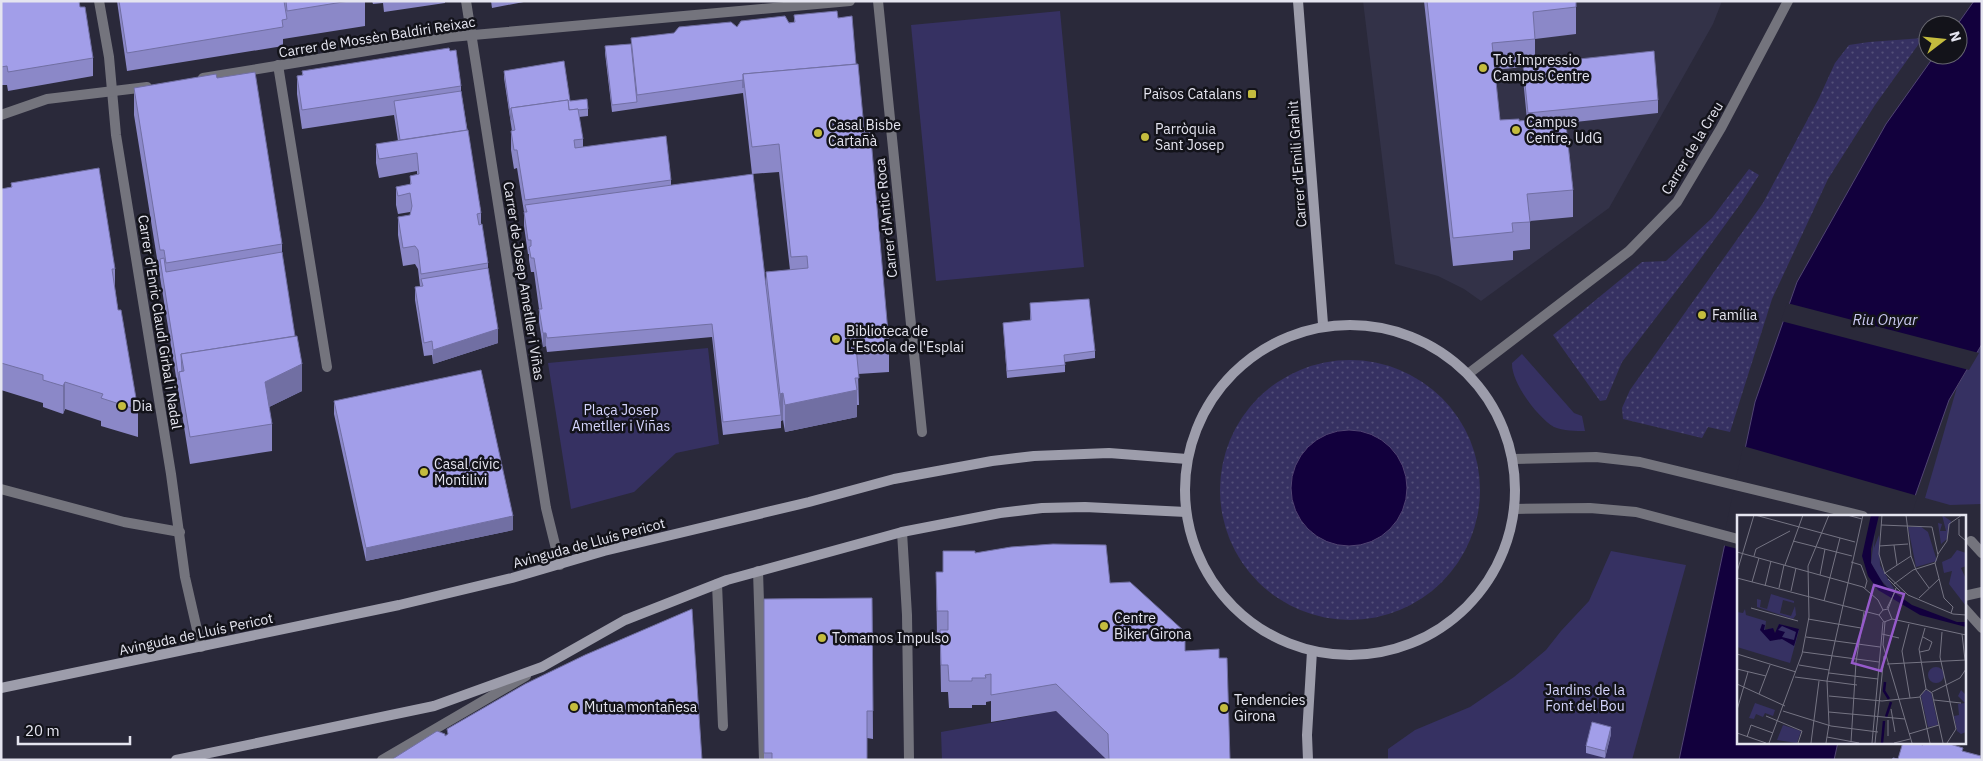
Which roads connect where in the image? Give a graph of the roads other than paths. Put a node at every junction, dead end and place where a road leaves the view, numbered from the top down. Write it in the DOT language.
graph roads {
  1 [pos="99,1"];
  2 [pos="466,1"];
  3 [pos="850,1"];
  4 [pos="878,1"];
  5 [pos="1298,1"];
  6 [pos="1788,1"];
  7 [pos="472,35"];
  8 [pos="278,66"];
  9 [pos="194,79"];
  10 [pos="157,85"];
  11 [pos="112,91"];
  12 [pos="1,115"];
  13 [pos="1323,324"];
  14 [pos="327,367"];
  15 [pos="1468,374"];
  16 [pos="922,432"];
  17 [pos="1187,459"];
  18 [pos="1512,459"];
  19 [pos="1,489"];
  20 [pos="1514,509"];
  21 [pos="1186,512"];
  22 [pos="1859,515"];
  23 [pos="180,532"];
  24 [pos="902,532"];
  25 [pos="1982,538"];
  26 [pos="1737,539"];
  27 [pos="1968,540"];
  28 [pos="1982,553"];
  29 [pos="560,565"];
  30 [pos="758,571"];
  31 [pos="717,584"];
  32 [pos="1982,592"];
  33 [pos="1966,596"];
  34 [pos="1966,610"];
  35 [pos="1982,628"];
  36 [pos="201,647"];
  37 [pos="1312,651"];
  38 [pos="542,667"];
  39 [pos="1,688"];
  40 [pos="723,726"];
  41 [pos="176,760"];
  42 [pos="382,760"];
  43 [pos="764,760"];
  44 [pos="909,760"];
  45 [pos="1308,760"];
  1 -- 11 [label="street, Carrer d'Enric Claudi Girbal i Nadal"];
  2 -- 7 [label="street, Carrer de Josep Ametller i Viñas"];
  3 -- 7 [label="street, Carrer de Mossèn Baldiri Reixac"];
  4 -- 16 [label="street, Carrer d'Antic Roca"];
  5 -- 13 [label="street, Carrer d'Emili Grahit"];
  6 -- 15 [label="street, Carrer de la Creu"];
  7 -- 8 [label="street, Carrer de Mossèn Baldiri Reixac"];
  7 -- 29 [label="street, Carrer de Josep Ametller i Viñas"];
  8 -- 9 [label="street, Carrer de Mossèn Baldiri Reixac"];
  8 -- 14 [label="street"];
  10 -- 11 [label="street"];
  11 -- 12 [label="street"];
  11 -- 23 [label="street, Carrer d'Enric Claudi Girbal i Nadal"];
  13 -- 15 [label="street"];
  13 -- 17 [label="street"];
  15 -- 18 [label="street"];
  17 -- 21 [label="street"];
  17 -- 29 [label="street, Avinguda de Lluís Pericot"];
  18 -- 20 [label="street"];
  18 -- 22 [label="street"];
  19 -- 23 [label="street"];
  20 -- 26 [label="street"];
  20 -- 37 [label="street"];
  21 -- 24 [label="street"];
  21 -- 37 [label="street"];
  23 -- 36 [label="street, Carrer d'Enric Claudi Girbal i Nadal"];
  24 -- 30 [label="street"];
  24 -- 44 [label="street"];
  25 -- 27 [label="street"];
  27 -- 28 [label="street"];
  29 -- 36 [label="street, Avinguda de Lluís Pericot"];
  30 -- 31 [label="street"];
  30 -- 43 [label="street"];
  31 -- 38 [label="street"];
  31 -- 40 [label="street"];
  32 -- 33 [label="street"];
  34 -- 35 [label="street"];
  36 -- 39 [label="street, Avinguda de Lluís Pericot"];
  37 -- 45 [label="street"];
  38 -- 41 [label="street"];
  38 -- 42 [label="street"];
}
